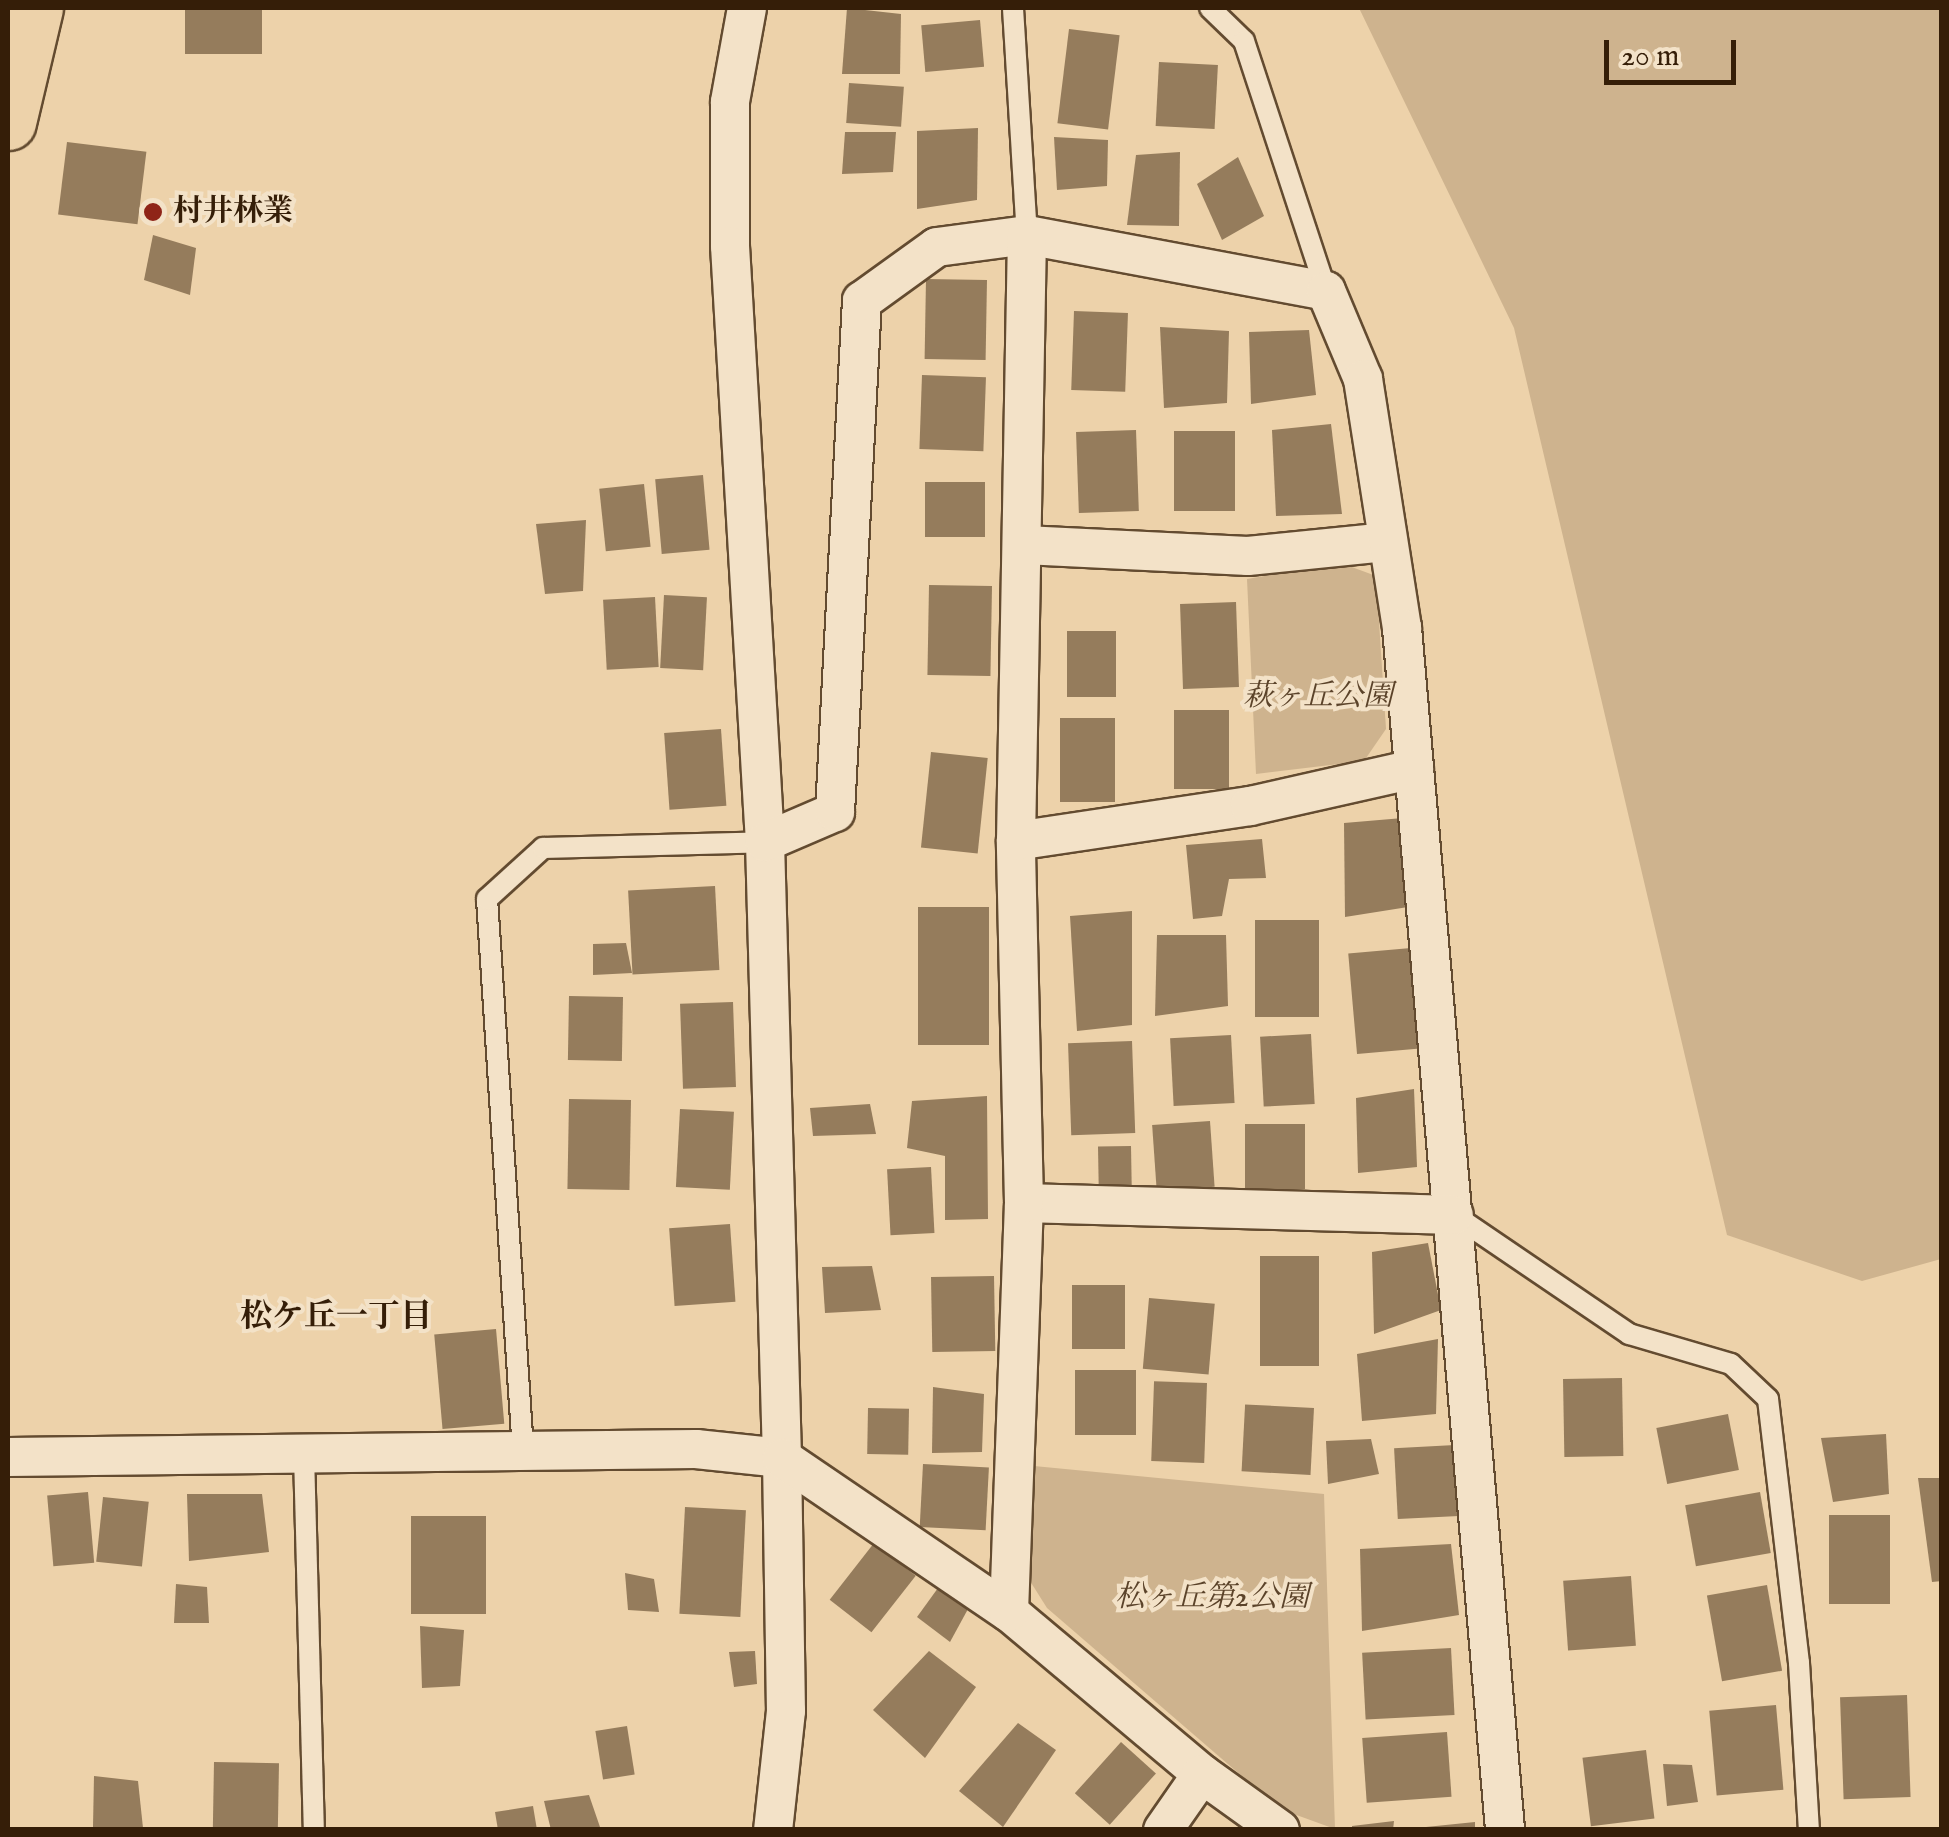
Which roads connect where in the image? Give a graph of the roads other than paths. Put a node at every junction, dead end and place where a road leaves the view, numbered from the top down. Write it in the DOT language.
graph roads {
  1 [pos="35,8"];
  2 [pos="747,8"];
  3 [pos="1013,8"];
  4 [pos="1210,8"];
  5 [pos="8,122"];
  6 [pos="1027,235"];
  7 [pos="1326,291"];
  8 [pos="1385,542"];
  9 [pos="1024,545"];
  10 [pos="1414,769"];
  11 [pos="1016,841"];
  12 [pos="765,842"];
  13 [pos="1024,1202"];
  14 [pos="1454,1215"];
  15 [pos="523,1451"];
  16 [pos="304,1454"];
  17 [pos="8,1457"];
  18 [pos="782,1458"];
  19 [pos="1009,1612"];
  20 [pos="1202,1774"];
  21 [pos="314,1830"];
  22 [pos="773,1830"];
  23 [pos="1163,1830"];
  24 [pos="1280,1830"];
  25 [pos="1505,1830"];
  26 [pos="1808,1830"];
  1 -- 5 [label="highway"];
  2 -- 12 [label="street"];
  3 -- 6 [label="lane"];
  4 -- 7 [label="lane"];
  6 -- 7 [label="street"];
  6 -- 9 [label="street"];
  6 -- 12 [label="street"];
  7 -- 8 [label="street"];
  8 -- 9 [label="street"];
  8 -- 10 [label="street"];
  9 -- 11 [label="street"];
  10 -- 11 [label="street"];
  10 -- 14 [label="street"];
  11 -- 13 [label="street"];
  12 -- 15 [label="lane"];
  12 -- 18 [label="street"];
  13 -- 14 [label="street"];
  13 -- 19 [label="street"];
  14 -- 25 [label="street"];
  14 -- 26 [label="lane"];
  15 -- 16 [label="street"];
  15 -- 18 [label="street"];
  16 -- 17 [label="street"];
  16 -- 21 [label="lane"];
  18 -- 19 [label="street"];
  18 -- 22 [label="street"];
  19 -- 20 [label="street"];
  20 -- 23 [label="street"];
  20 -- 24 [label="street"];
}
